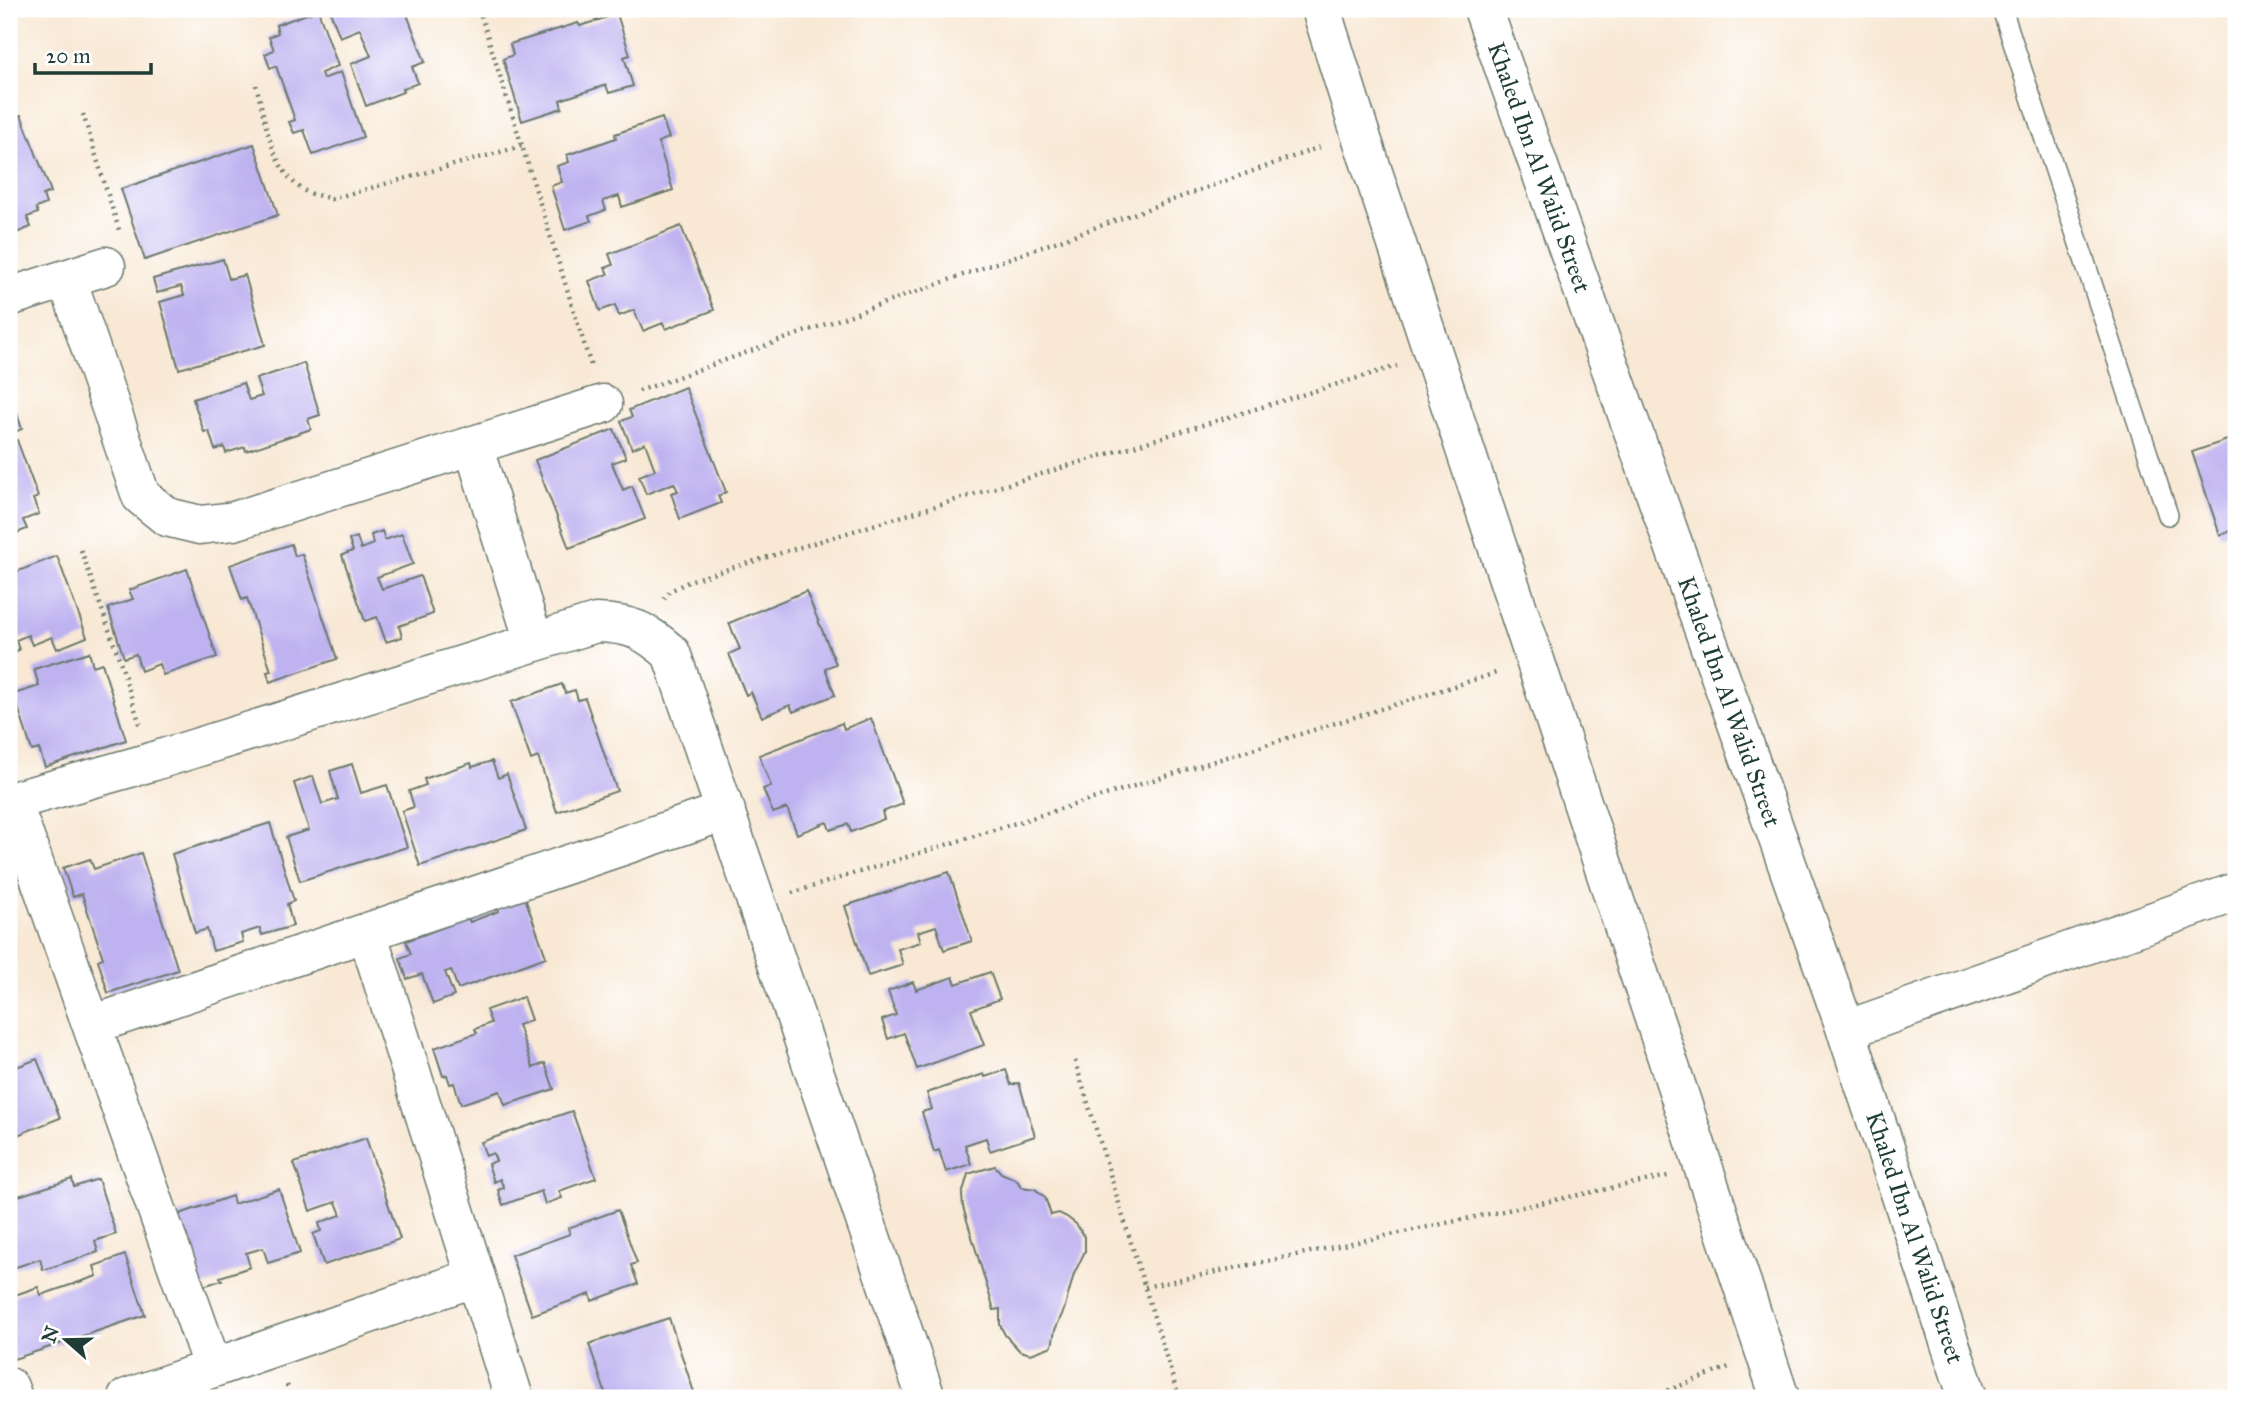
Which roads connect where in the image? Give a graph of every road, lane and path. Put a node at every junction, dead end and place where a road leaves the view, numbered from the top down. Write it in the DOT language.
graph roads {
  1 [pos="478,9"];
  2 [pos="1321,9"];
  3 [pos="1483,9"];
  4 [pos="2002,9"];
  5 [pos="256,85"];
  6 [pos="83,114"];
  7 [pos="1360,133"];
  8 [pos="522,146"];
  9 [pos="106,266"];
  10 [pos="66,279"];
  11 [pos="9,297"];
  12 [pos="1434,355"];
  13 [pos="603,404"];
  14 [pos="473,445"];
  15 [pos="2168,515"];
  16 [pos="81,550"];
  17 [pos="650,635"];
  18 [pos="534,642"];
  19 [pos="1535,660"];
  20 [pos="151,762"];
  21 [pos="10,801"];
  22 [pos="726,811"];
  23 [pos="2236,892"];
  24 [pos="758,904"];
  25 [pos="367,932"];
  26 [pos="92,1026"];
  27 [pos="1846,1030"];
  28 [pos="1075,1061"];
  29 [pos="1704,1168"];
  30 [pos="476,1278"];
  31 [pos="1145,1287"];
  32 [pos="1765,1353"];
  33 [pos="213,1368"];
  34 [pos="9,1387"];
  35 [pos="13,1398"];
  36 [pos="127,1398"];
  37 [pos="514,1398"];
  38 [pos="926,1398"];
  39 [pos="1179,1398"];
  40 [pos="1648,1398"];
  41 [pos="1780,1398"];
  42 [pos="1968,1398"];
  1 -- 8 [label="path"];
  2 -- 7 [label="street"];
  3 -- 27 [label="street, Khaled Ibn Al Walid Street"];
  4 -- 15 [label="lane"];
  5 -- 8 [label="path"];
  6 -- 9 [label="path"];
  7 -- 12 [label="street"];
  7 -- 13 [label="path"];
  8 -- 13 [label="path"];
  9 -- 10 [label="street"];
  10 -- 11 [label="street"];
  10 -- 14 [label="street"];
  12 -- 17 [label="path"];
  12 -- 19 [label="street"];
  13 -- 14 [label="street"];
  14 -- 18 [label="street"];
  16 -- 20 [label="path"];
  17 -- 18 [label="street"];
  17 -- 22 [label="street"];
  18 -- 20 [label="street"];
  19 -- 24 [label="path"];
  19 -- 29 [label="street"];
  20 -- 21 [label="street"];
  21 -- 26 [label="street"];
  22 -- 24 [label="street"];
  22 -- 25 [label="street"];
  23 -- 27 [label="street"];
  24 -- 38 [label="street"];
  25 -- 26 [label="street"];
  25 -- 30 [label="street"];
  26 -- 33 [label="street"];
  27 -- 42 [label="street, Khaled Ibn Al Walid Street"];
  28 -- 31 [label="path"];
  29 -- 31 [label="path"];
  29 -- 32 [label="street"];
  30 -- 33 [label="street"];
  30 -- 37 [label="street"];
  31 -- 39 [label="path"];
  32 -- 40 [label="path"];
  32 -- 41 [label="street"];
  33 -- 36 [label="street"];
  34 -- 35 [label="street"];
}
